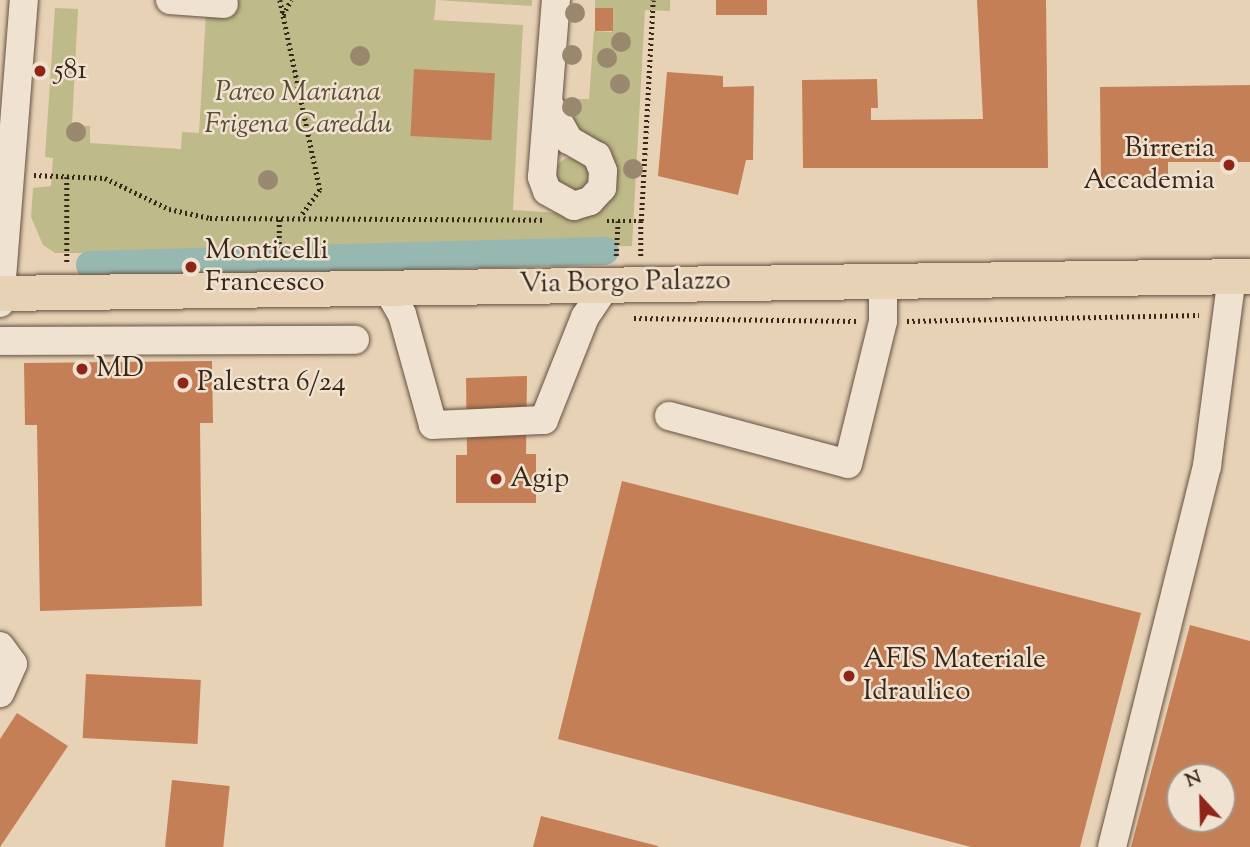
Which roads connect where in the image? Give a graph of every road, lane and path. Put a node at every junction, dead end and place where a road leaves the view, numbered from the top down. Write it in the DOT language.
graph roads {
  1 [pos="24,0"];
  2 [pos="170,0"];
  3 [pos="280,0"];
  4 [pos="291,0"];
  5 [pos="556,0"];
  6 [pos="653,0"];
  7 [pos="224,4"];
  8 [pos="283,16"];
  9 [pos="550,106"];
  10 [pos="30,175"];
  11 [pos="67,177"];
  12 [pos="279,216"];
  13 [pos="301,216"];
  14 [pos="553,220"];
  15 [pos="592,221"];
  16 [pos="618,221"];
  17 [pos="641,221"];
  18 [pos="279,254"];
  19 [pos="640,264"];
  20 [pos="612,274"];
  21 [pos="1241,276"];
  22 [pos="883,279"];
  23 [pos="385,285"];
  24 [pos="67,292"];
  25 [pos="1,297"];
  26 [pos="0,341"];
  27 [pos="355,341"];
  28 [pos="669,415"];
  29 [pos="0,646"];
  30 [pos="0,693"];
  31 [pos="1112,847"];
  1 -- 25 [label="street"];
  2 -- 7 [label="street"];
  3 -- 8 [label="path"];
  4 -- 8 [label="path"];
  5 -- 9 [label="street"];
  6 -- 17 [label="path"];
  8 -- 13 [label="path"];
  10 -- 11 [label="path"];
  11 -- 12 [label="path"];
  11 -- 24 [label="path"];
  12 -- 13 [label="path"];
  12 -- 18 [label="path"];
  13 -- 14 [label="path"];
  15 -- 16 [label="path"];
  16 -- 17 [label="path"];
  16 -- 20 [label="path"];
  17 -- 19 [label="path"];
  20 -- 22 [label="main road, Via Borgo Palazzo"];
  20 -- 23 [label="main road, Via Borgo Palazzo"];
  20 -- 23 [label="street"];
  21 -- 22 [label="main road, Via Borgo Palazzo"];
  21 -- 31 [label="street"];
  22 -- 28 [label="street"];
  23 -- 24 [label="main road, Via Borgo Palazzo"];
  24 -- 25 [label="main road, Via Borgo Palazzo"];
  26 -- 27 [label="street"];
  29 -- 30 [label="street"];
}
